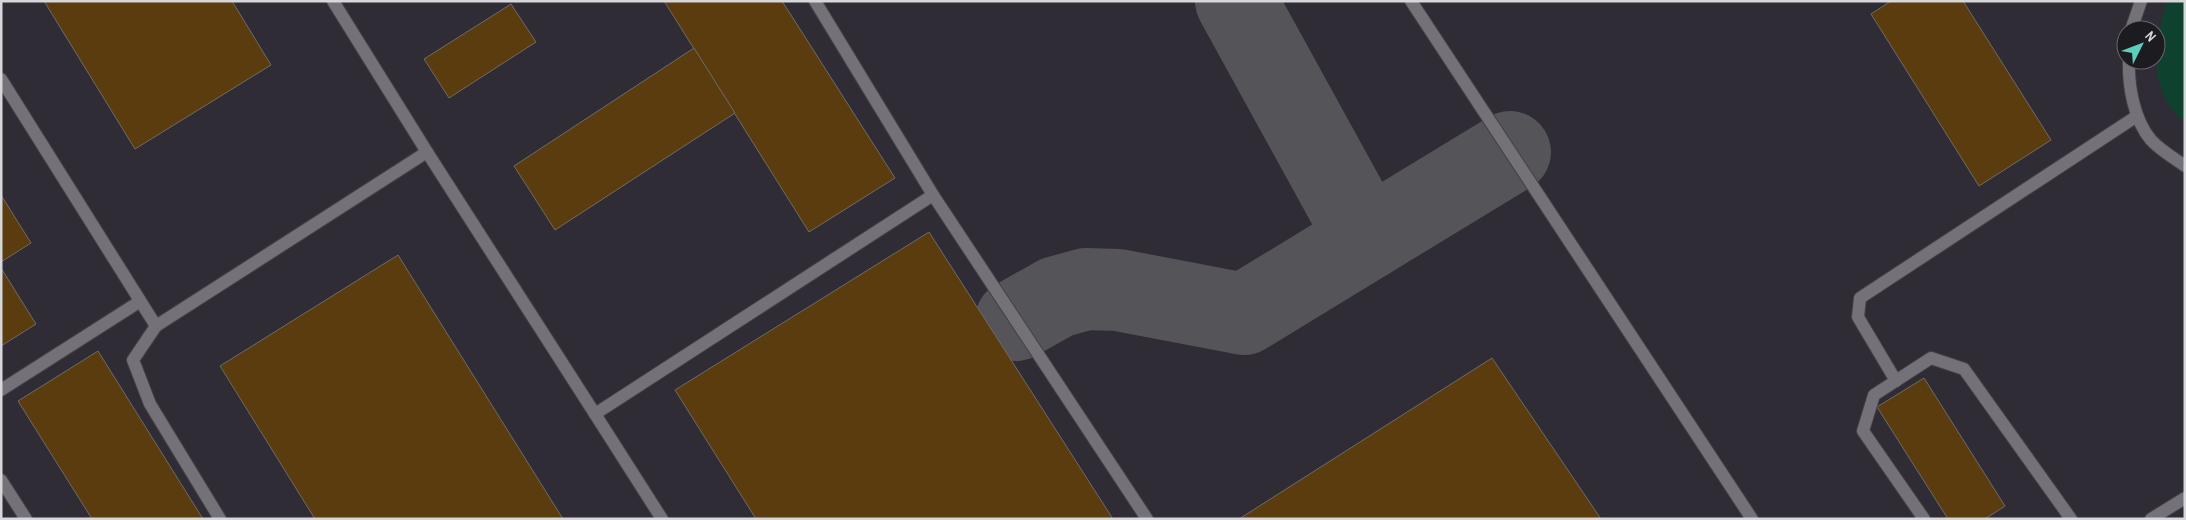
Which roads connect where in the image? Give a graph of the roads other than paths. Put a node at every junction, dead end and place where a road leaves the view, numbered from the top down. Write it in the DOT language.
graph roads {
  1 [pos="333,1"];
  2 [pos="815,1"];
  3 [pos="1411,1"];
  4 [pos="2141,1"];
  5 [pos="2134,20"];
  6 [pos="2128,70"];
  7 [pos="1,79"];
  8 [pos="2137,116"];
  9 [pos="428,152"];
  10 [pos="2185,166"];
  11 [pos="934,195"];
  12 [pos="139,302"];
  13 [pos="156,326"];
  14 [pos="1896,381"];
  15 [pos="1,390"];
  16 [pos="595,414"];
  17 [pos="1,480"];
  18 [pos="2185,498"];
  19 [pos="26,519"];
  20 [pos="220,519"];
  21 [pos="662,519"];
  22 [pos="1147,519"];
  23 [pos="1752,519"];
  24 [pos="1924,519"];
  25 [pos="2071,519"];
  26 [pos="2151,519"];
  1 -- 9 [label="lane"];
  2 -- 11 [label="lane"];
  3 -- 23 [label="lane"];
  4 -- 5 [label="lane"];
  6 -- 8 [label="lane"];
  7 -- 12 [label="lane"];
  8 -- 10 [label="lane"];
  8 -- 14 [label="lane"];
  9 -- 13 [label="lane"];
  9 -- 16 [label="lane"];
  11 -- 16 [label="lane"];
  11 -- 22 [label="lane"];
  12 -- 13 [label="lane"];
  12 -- 15 [label="lane"];
  13 -- 20 [label="lane"];
  14 -- 24 [label="lane"];
  14 -- 25 [label="lane"];
  16 -- 21 [label="lane"];
  17 -- 19 [label="lane"];
  18 -- 26 [label="lane"];
}
